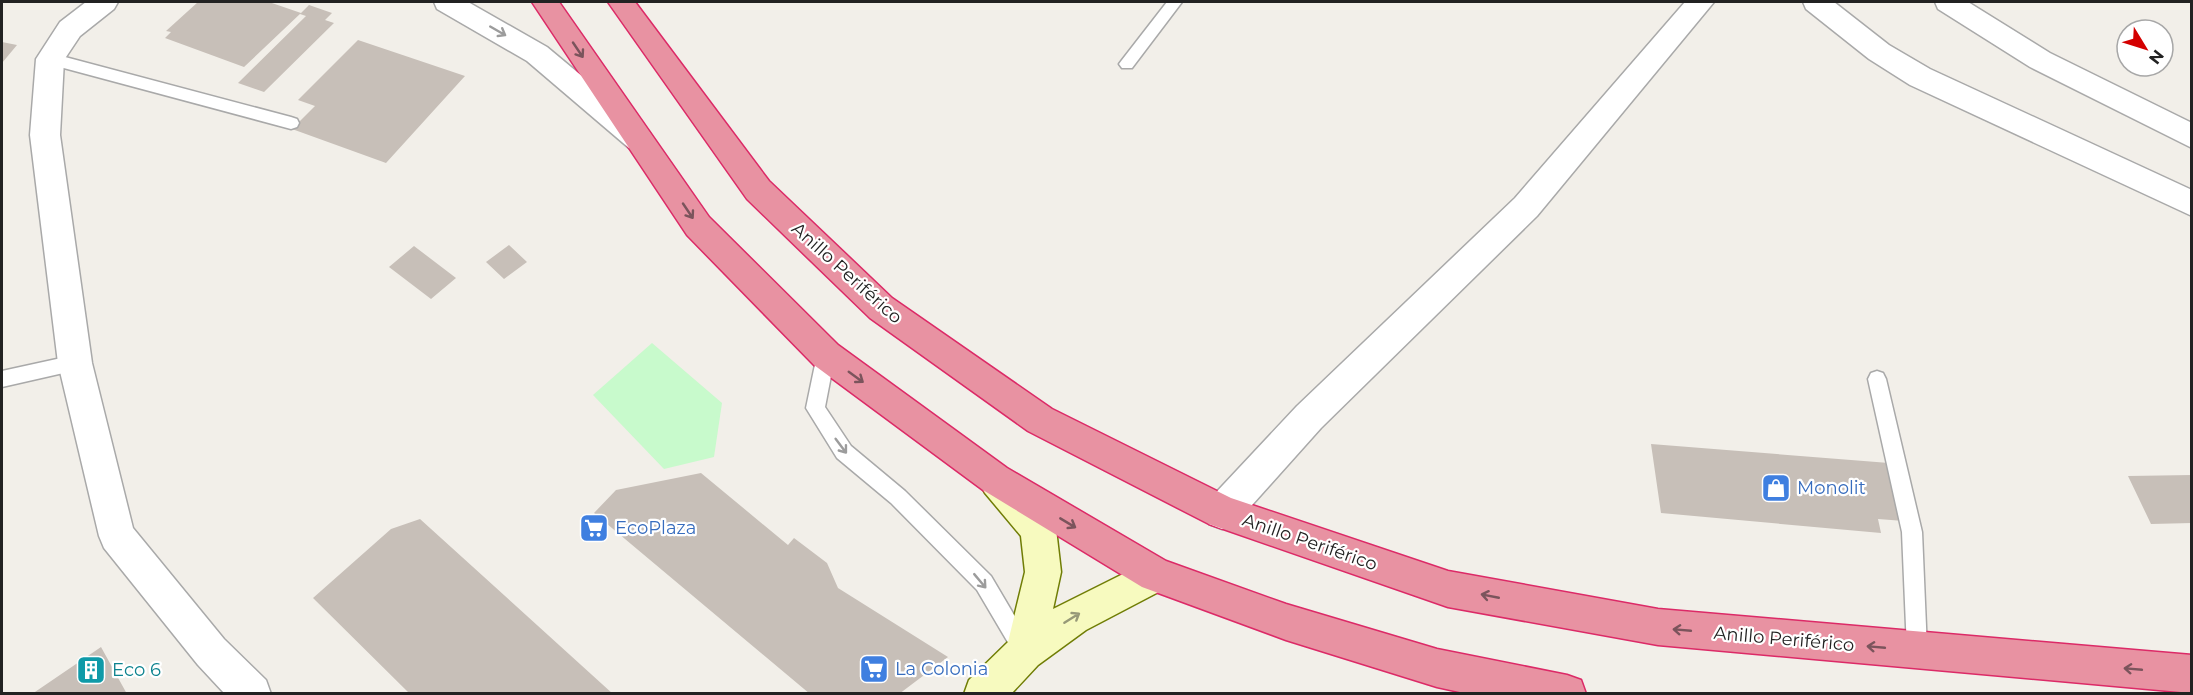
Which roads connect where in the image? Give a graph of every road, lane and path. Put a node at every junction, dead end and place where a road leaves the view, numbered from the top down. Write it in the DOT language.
graph roads {
  1 [pos="104,2"];
  2 [pos="447,2"];
  3 [pos="545,2"];
  4 [pos="621,2"];
  5 [pos="647,2"];
  6 [pos="1175,2"];
  7 [pos="1700,2"];
  8 [pos="1816,2"];
  9 [pos="1948,2"];
  10 [pos="50,59"];
  11 [pos="1127,64"];
  12 [pos="678,80"];
  13 [pos="291,123"];
  14 [pos="2192,137"];
  15 [pos="639,140"];
  16 [pos="2192,204"];
  17 [pos="826,355"];
  18 [pos="75,363"];
  19 [pos="2,379"];
  20 [pos="1877,379"];
  21 [pos="995,479"];
  22 [pos="1222,512"];
  23 [pos="1155,575"];
  24 [pos="1917,650"];
  25 [pos="1024,652"];
  26 [pos="2192,674"];
  27 [pos="252,693"];
  28 [pos="983,693"];
  29 [pos="1567,693"];
  1 -- 10 [label="street"];
  2 -- 15 [label="street, one-way"];
  3 -- 15 [label="highway, one-way"];
  4 -- 12 [label="highway, Anillo Periférico"];
  5 -- 12 [label="highway"];
  6 -- 11 [label="lane"];
  7 -- 22 [label="street"];
  8 -- 16 [label="street"];
  9 -- 14 [label="street"];
  10 -- 13 [label="lane"];
  10 -- 18 [label="street"];
  12 -- 22 [label="highway, Anillo Periférico"];
  15 -- 17 [label="highway, one-way"];
  17 -- 21 [label="highway, one-way"];
  17 -- 25 [label="lane, one-way"];
  18 -- 19 [label="lane"];
  18 -- 27 [label="street"];
  20 -- 24 [label="lane"];
  21 -- 23 [label="highway, one-way"];
  21 -- 25 [label="street"];
  24 -- 22 [label="highway, Anillo Periférico, one-way"];
  25 -- 23 [label="street, one-way"];
  23 -- 29 [label="highway"];
  26 -- 24 [label="highway, Anillo Periférico, one-way"];
  25 -- 28 [label="street"];
}
